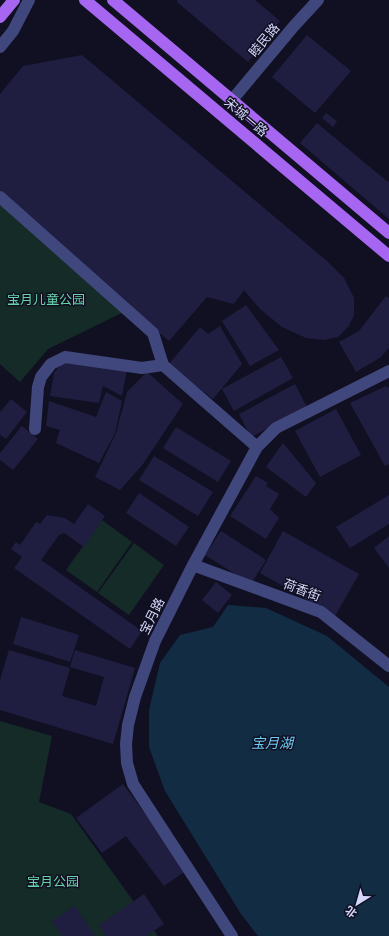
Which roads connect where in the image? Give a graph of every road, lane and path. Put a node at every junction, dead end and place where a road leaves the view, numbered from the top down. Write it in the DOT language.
graph roads {
  1 [pos="14,0"];
  2 [pos="29,0"];
  3 [pos="84,0"];
  4 [pos="113,0"];
  5 [pos="318,0"];
  6 [pos="0,17"];
  7 [pos="0,47"];
  8 [pos="232,100"];
  9 [pos="0,198"];
  10 [pos="389,233"];
  11 [pos="389,256"];
  12 [pos="163,365"];
  13 [pos="389,371"];
  14 [pos="35,429"];
  15 [pos="257,447"];
  16 [pos="193,565"];
  17 [pos="389,666"];
  18 [pos="232,936"];
  1 -- 6 [label="main road"];
  2 -- 7 [label="street"];
  3 -- 11 [label="main road, 宋城一路"];
  4 -- 8 [label="main road, 宋城一路"];
  5 -- 8 [label="street, 睦民路"];
  8 -- 10 [label="main road, 宋城一路"];
  9 -- 12 [label="street"];
  12 -- 14 [label="street"];
  12 -- 15 [label="street"];
  13 -- 15 [label="street, 宝月路"];
  15 -- 16 [label="street, 宝月路"];
  16 -- 17 [label="street, 荷香街"];
  16 -- 18 [label="street, 宝月路"];
}
